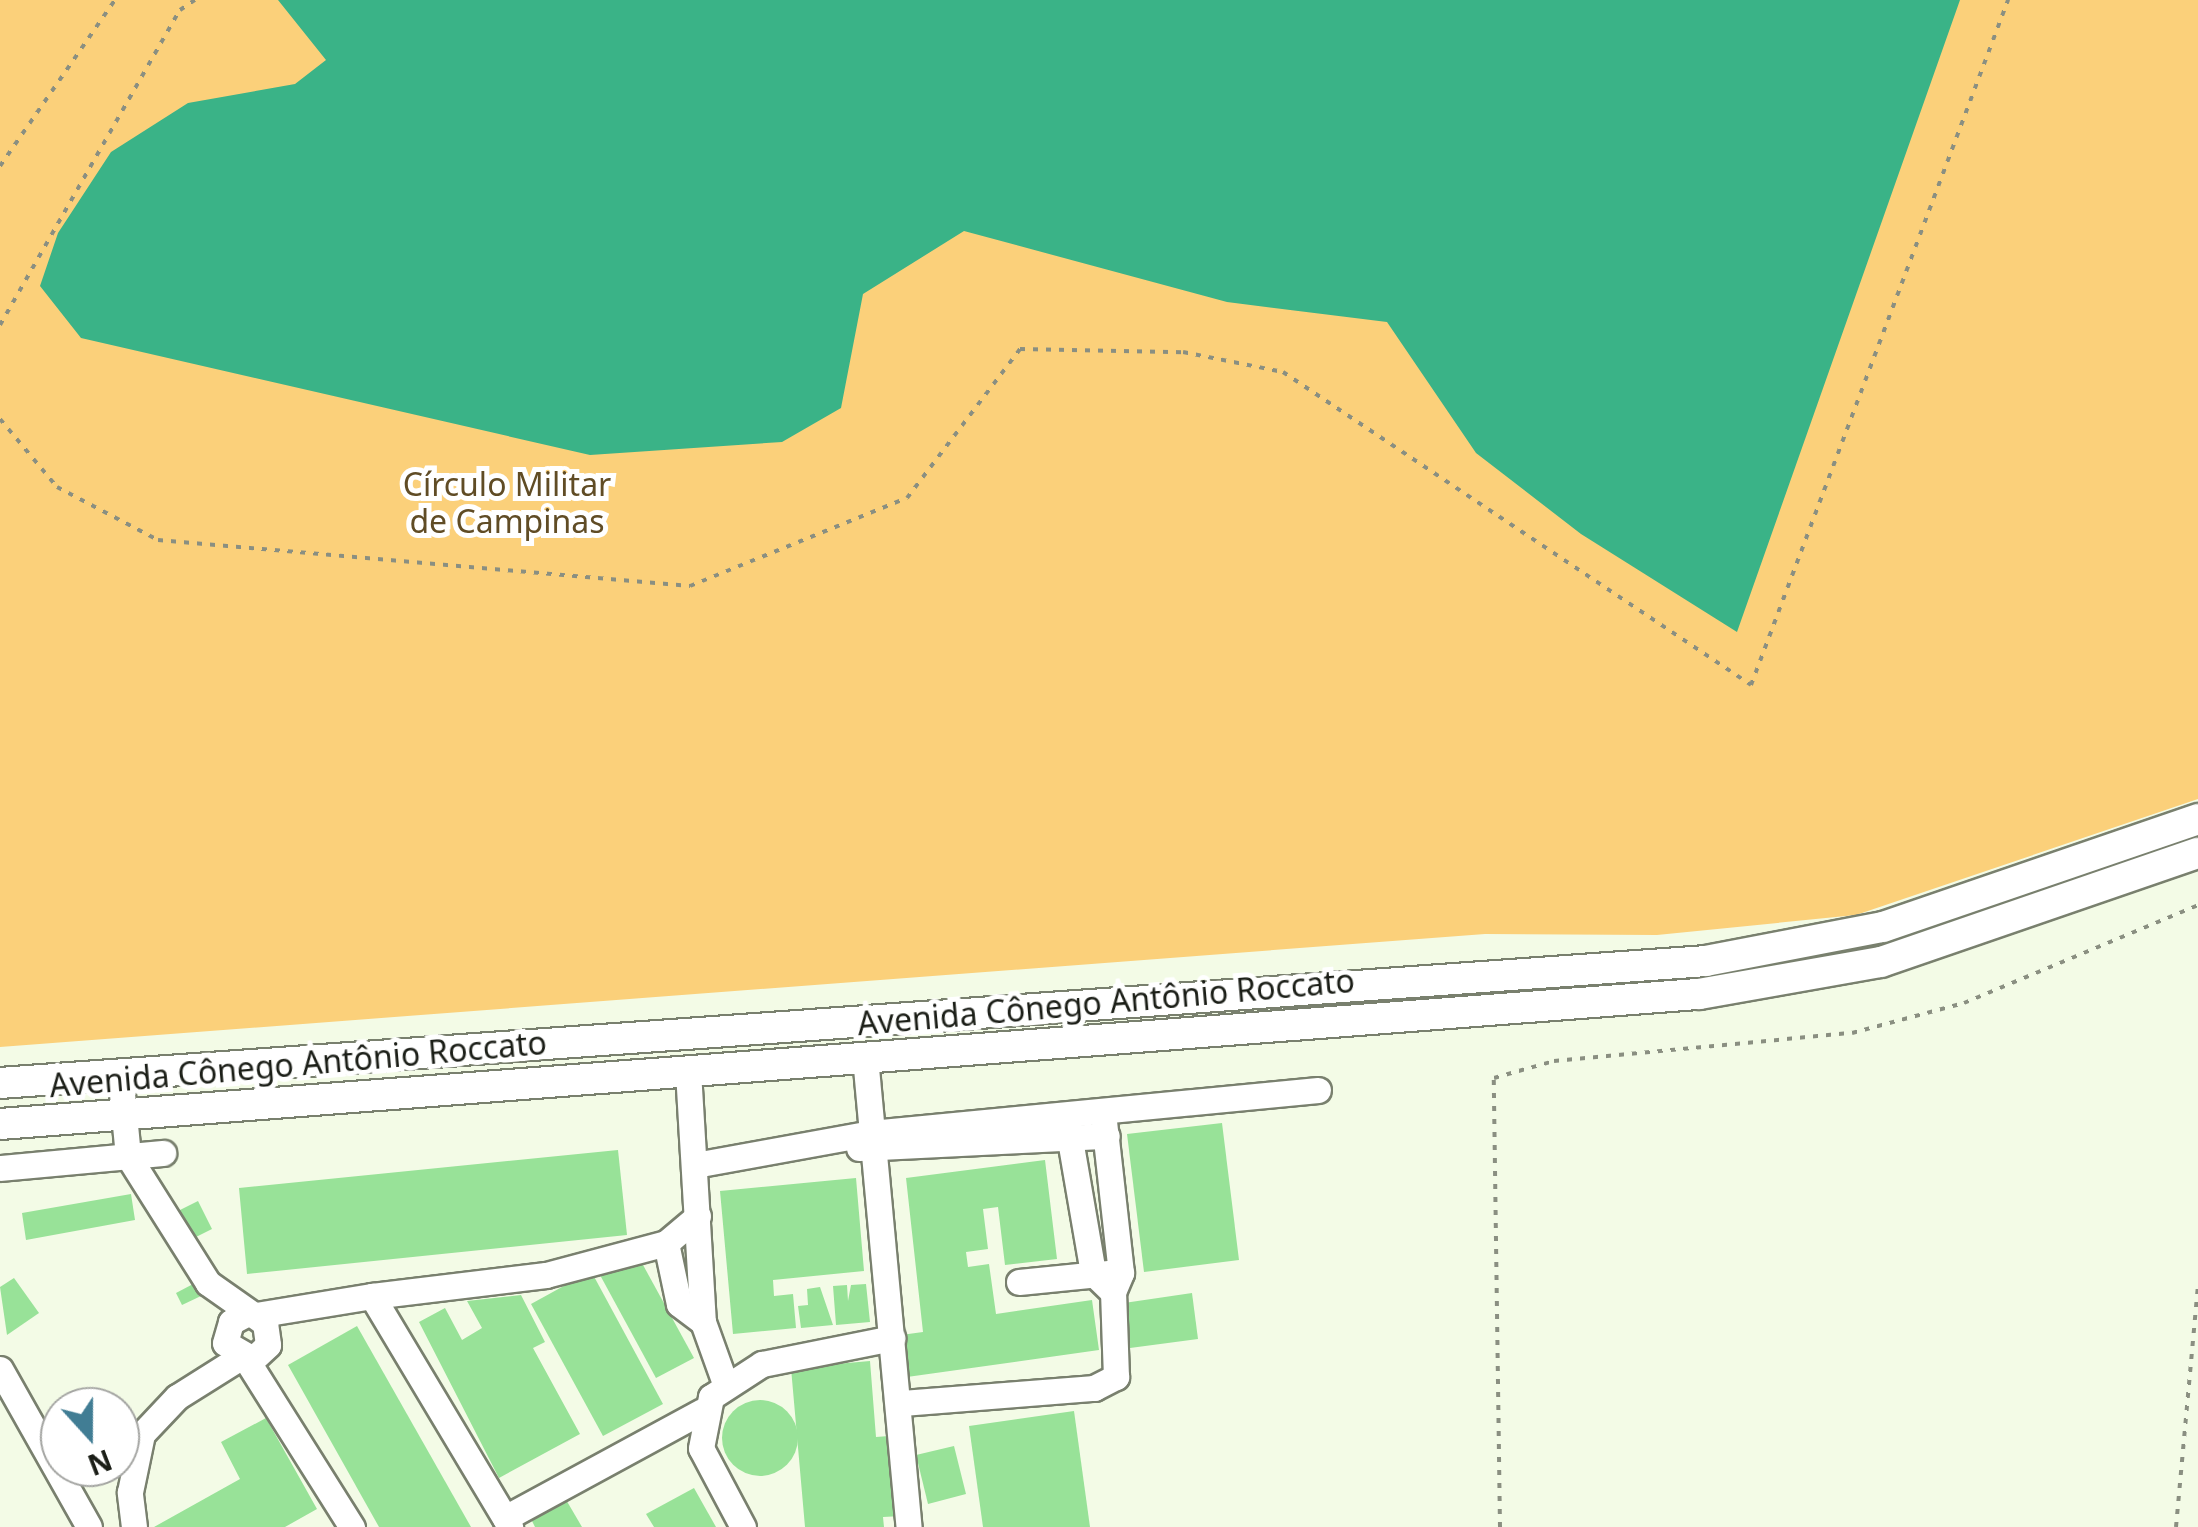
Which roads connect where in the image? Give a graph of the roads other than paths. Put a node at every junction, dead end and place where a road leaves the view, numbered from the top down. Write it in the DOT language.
graph roads {
  1 [pos="2198,819"];
  2 [pos="2198,853"];
  3 [pos="865,1057"];
  4 [pos="688,1071"];
  5 [pos="120,1073"];
  6 [pos="0,1082"];
  7 [pos="1318,1090"];
  8 [pos="124,1111"];
  9 [pos="0,1124"];
  10 [pos="1105,1124"];
  11 [pos="1068,1128"];
  12 [pos="863,1143"];
  13 [pos="163,1153"];
  14 [pos="128,1156"];
  15 [pos="695,1164"];
  16 [pos="7,1170"];
  17 [pos="698,1216"];
  18 [pos="666,1243"];
  19 [pos="1093,1272"];
  20 [pos="1019,1282"];
  21 [pos="1117,1282"];
  22 [pos="372,1296"];
  23 [pos="703,1322"];
  24 [pos="892,1338"];
  25 [pos="246,1339"];
  26 [pos="0,1370"];
  27 [pos="725,1383"];
  28 [pos="902,1403"];
  29 [pos="702,1411"];
  30 [pos="508,1522"];
  31 [pos="342,1524"];
  32 [pos="89,1527"];
  33 [pos="134,1527"];
  34 [pos="743,1527"];
  35 [pos="909,1527"];
  1 -- 5 [label="main road, Avenida Cônego Antônio Roccato"];
  2 -- 3 [label="main road, Avenida Cônego Antônio Roccato"];
  3 -- 4 [label="main road, Avenida Cônego Antônio Roccato"];
  3 -- 12 [label="street"];
  4 -- 8 [label="main road, Avenida Cônego Antônio Roccato"];
  4 -- 15 [label="street"];
  5 -- 6 [label="main road, Avenida Cônego Antônio Roccato"];
  5 -- 8 [label="street"];
  7 -- 10 [label="street"];
  8 -- 9 [label="main road, Avenida Cônego Antônio Roccato"];
  8 -- 14 [label="street"];
  10 -- 11 [label="street"];
  10 -- 21 [label="street"];
  11 -- 12 [label="street"];
  11 -- 19 [label="street"];
  12 -- 15 [label="street"];
  12 -- 24 [label="street"];
  13 -- 14 [label="street"];
  14 -- 16 [label="street"];
  14 -- 25 [label="street"];
  15 -- 17 [label="street"];
  17 -- 18 [label="street"];
  17 -- 23 [label="street"];
  18 -- 22 [label="street"];
  18 -- 23 [label="street"];
  19 -- 20 [label="street"];
  19 -- 21 [label="street"];
  21 -- 28 [label="street"];
  22 -- 25 [label="street"];
  22 -- 30 [label="street"];
  23 -- 27 [label="street"];
  24 -- 27 [label="street"];
  24 -- 28 [label="street"];
  25 -- 31 [label="street"];
  25 -- 33 [label="street"];
  26 -- 32 [label="street"];
  27 -- 29 [label="street"];
  28 -- 35 [label="street"];
  29 -- 30 [label="street"];
  29 -- 34 [label="street"];
}
